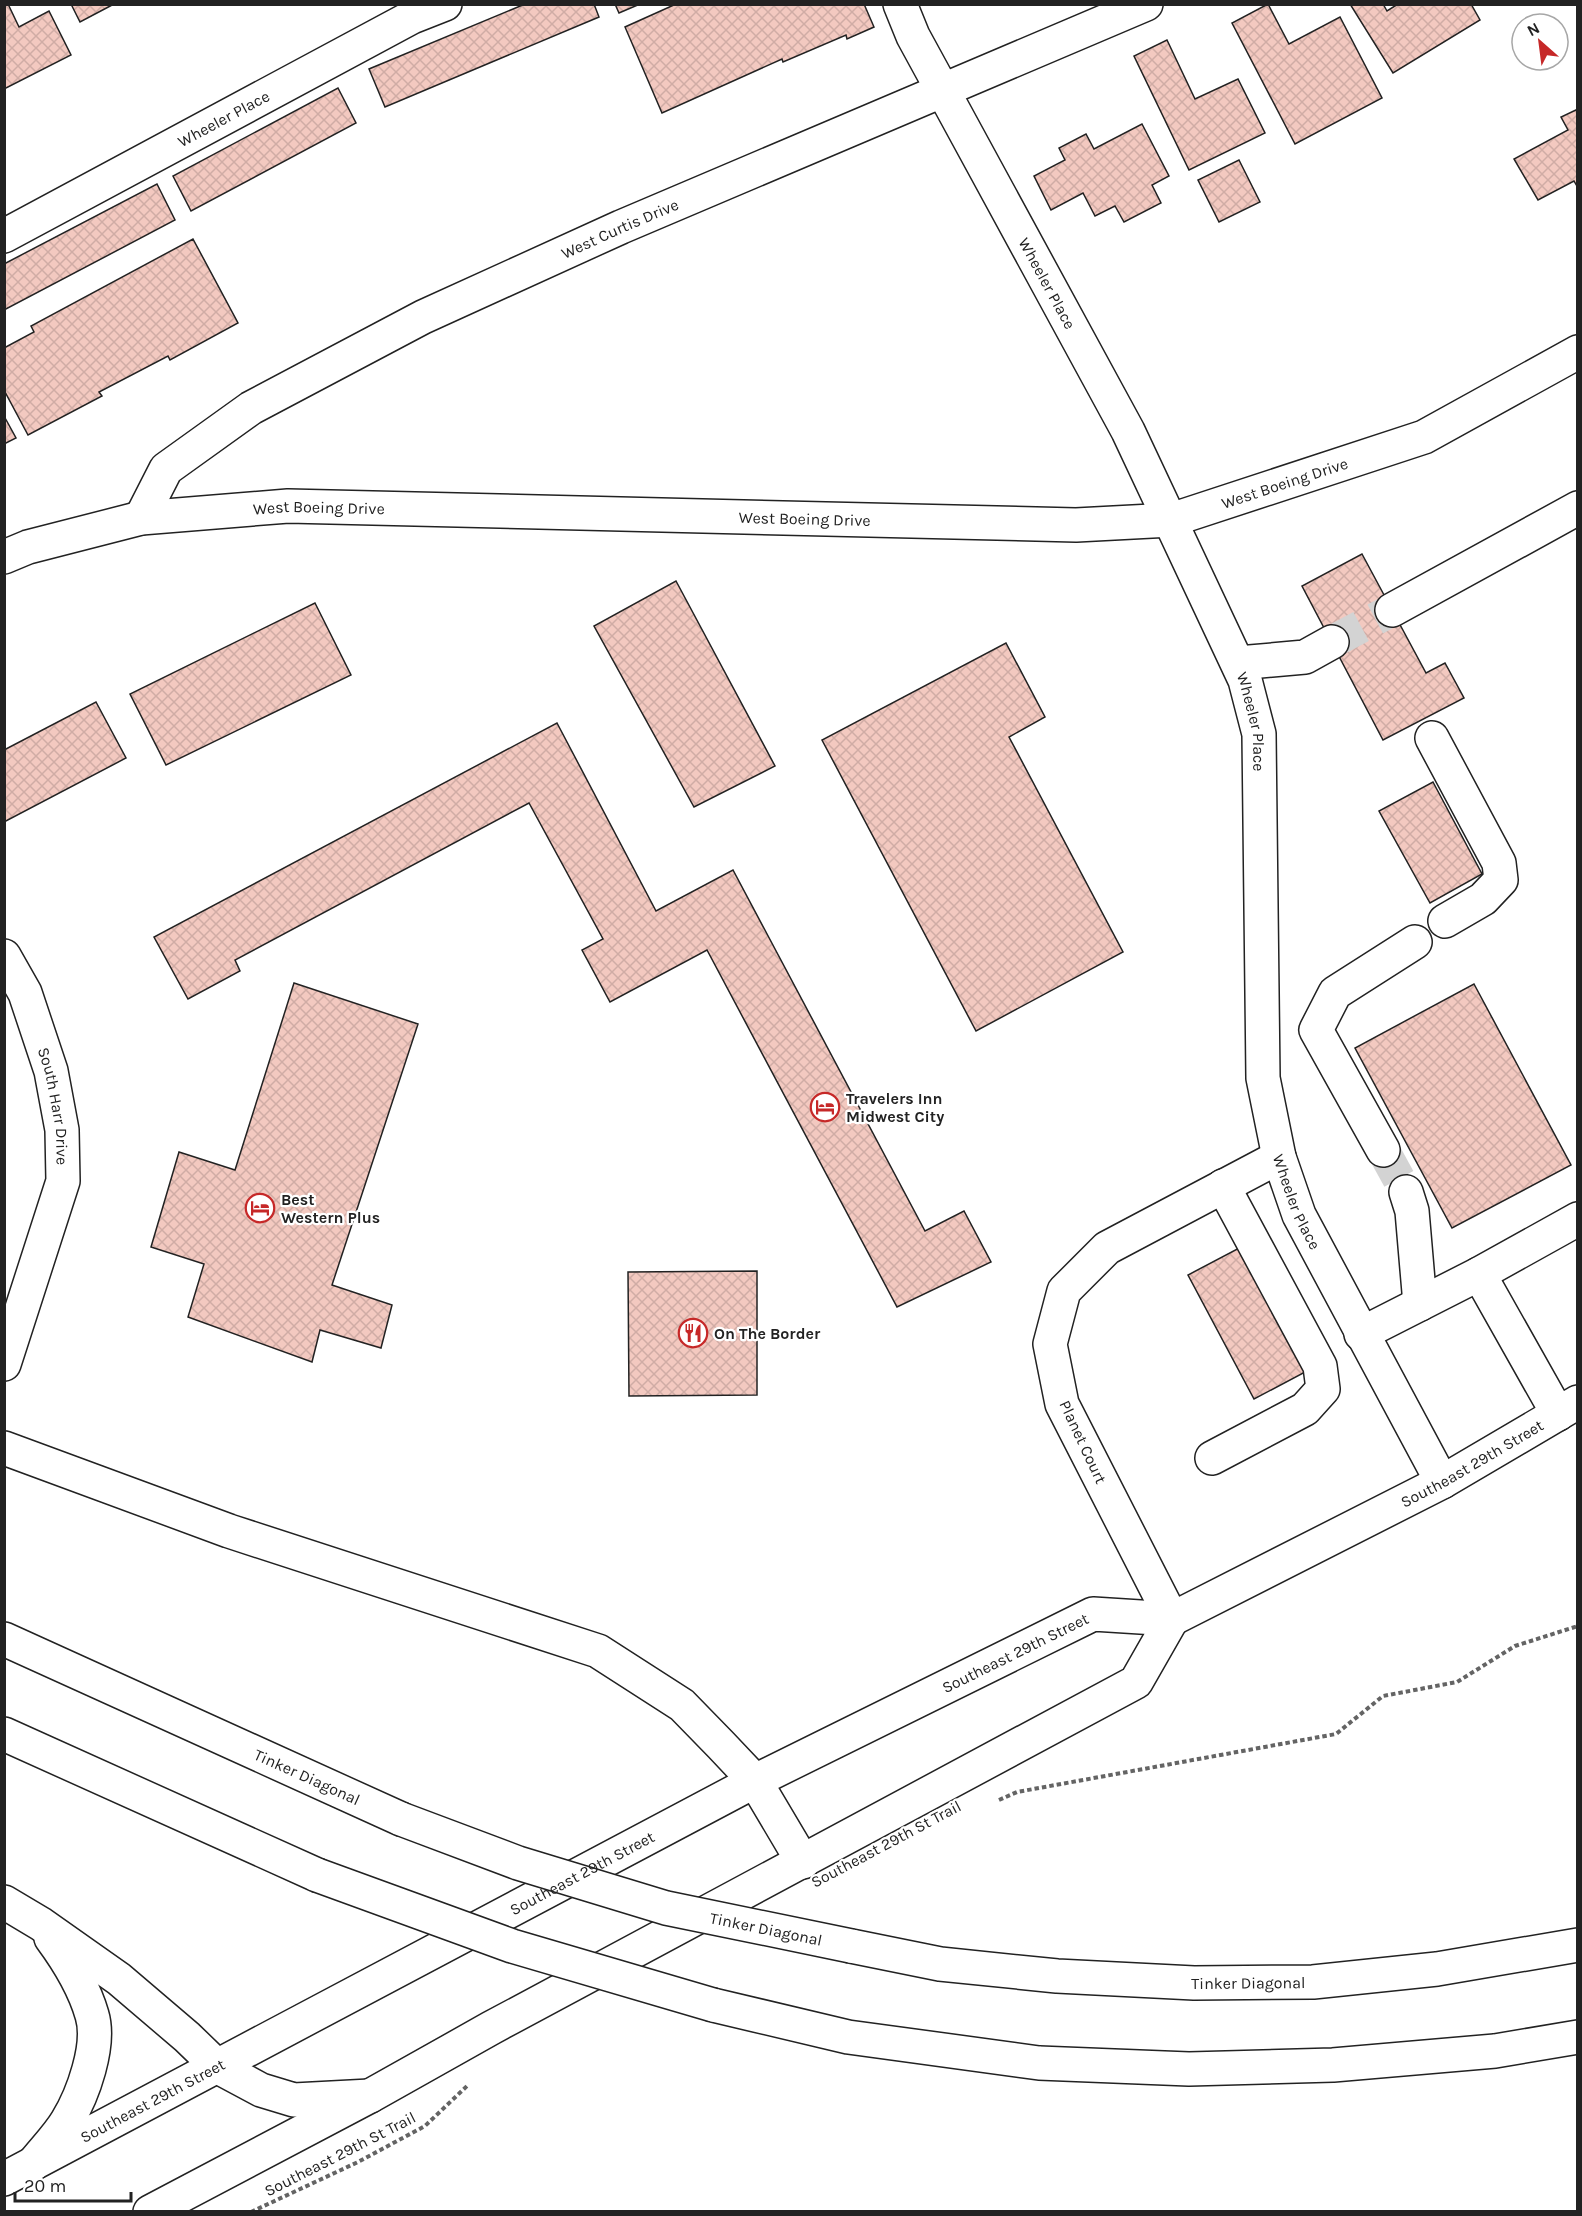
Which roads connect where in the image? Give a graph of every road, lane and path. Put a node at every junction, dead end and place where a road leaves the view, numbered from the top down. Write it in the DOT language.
graph roads {
  1 [pos="444,4"];
  2 [pos="900,4"];
  3 [pos="1146,4"];
  4 [pos="943,91"];
  5 [pos="4,236"];
  6 [pos="1578,352"];
  7 [pos="1578,508"];
  8 [pos="141,518"];
  9 [pos="1171,520"];
  10 [pos="4,557"];
  11 [pos="1392,610"];
  12 [pos="1332,642"];
  13 [pos="1238,663"];
  14 [pos="1432,738"];
  15 [pos="1445,921"];
  16 [pos="1415,942"];
  17 [pos="4,956"];
  18 [pos="1383,1150"];
  19 [pos="1279,1157"];
  20 [pos="1223,1186"];
  21 [pos="1406,1192"];
  22 [pos="1578,1220"];
  23 [pos="1479,1274"];
  24 [pos="1420,1304"];
  25 [pos="1361,1334"];
  26 [pos="4,1364"];
  27 [pos="1568,1408"];
  28 [pos="4,1448"];
  29 [pos="1212,1458"];
  30 [pos="1442,1482"];
  31 [pos="1172,1619"];
  32 [pos="1578,1626"];
  33 [pos="4,1639"];
  34 [pos="4,1734"];
  35 [pos="755,1781"];
  36 [pos="997,1801"];
  37 [pos="803,1862"];
  38 [pos="4,1902"];
  39 [pos="41,1924"];
  40 [pos="1578,1945"];
  41 [pos="1578,2037"];
  42 [pos="1578,2050"];
  43 [pos="1495,2052"];
  44 [pos="218,2067"];
  45 [pos="468,2086"];
  46 [pos="370,2096"];
  47 [pos="33,2164"];
  48 [pos="4,2179"];
  49 [pos="150,2211"];
  50 [pos="251,2211"];
  1 -- 5 [label="main road, Wheeler Place"];
  2 -- 4 [label="main road, Wheeler Place"];
  3 -- 4 [label="main road, West Curtis Drive"];
  4 -- 8 [label="main road, West Curtis Drive"];
  4 -- 9 [label="main road, Wheeler Place"];
  6 -- 9 [label="main road, West Boeing Drive"];
  7 -- 11 [label="main road"];
  8 -- 9 [label="main road, West Boeing Drive"];
  8 -- 10 [label="main road, West Boeing Drive"];
  9 -- 13 [label="main road, Wheeler Place"];
  12 -- 13 [label="main road"];
  13 -- 19 [label="main road, Wheeler Place"];
  14 -- 15 [label="main road"];
  16 -- 18 [label="main road"];
  17 -- 26 [label="main road, South Harr Drive"];
  19 -- 20 [label="main road, Planet Court"];
  19 -- 25 [label="main road, Wheeler Place"];
  20 -- 29 [label="main road"];
  20 -- 31 [label="main road, Planet Court"];
  21 -- 24 [label="main road"];
  22 -- 23 [label="main road"];
  23 -- 24 [label="main road"];
  23 -- 27 [label="main road"];
  24 -- 25 [label="main road"];
  25 -- 30 [label="main road, Wheeler Place"];
  27 -- 30 [label="main road, Southeast 29th Street"];
  28 -- 35 [label="main road"];
  30 -- 31 [label="main road, Southeast 29th Street"];
  31 -- 35 [label="main road, Southeast 29th Street"];
  31 -- 37 [label="main road"];
  32 -- 36 [label="path"];
  33 -- 40 [label="main road, Tinker Diagonal, bridge"];
  34 -- 43 [label="main road, bridge"];
  35 -- 37 [label="main road"];
  35 -- 44 [label="main road, Southeast 29th Street"];
  37 -- 46 [label="main road"];
  38 -- 39 [label="main road"];
  39 -- 44 [label="main road"];
  39 -- 47 [label="main road"];
  41 -- 43 [label="main road"];
  42 -- 43 [label="main road"];
  44 -- 46 [label="main road"];
  44 -- 47 [label="main road, Southeast 29th Street"];
  45 -- 50 [label="path, Southeast 29th St Trail"];
  46 -- 49 [label="main road"];
  47 -- 48 [label="main road, Southeast 29th Street"];
}
